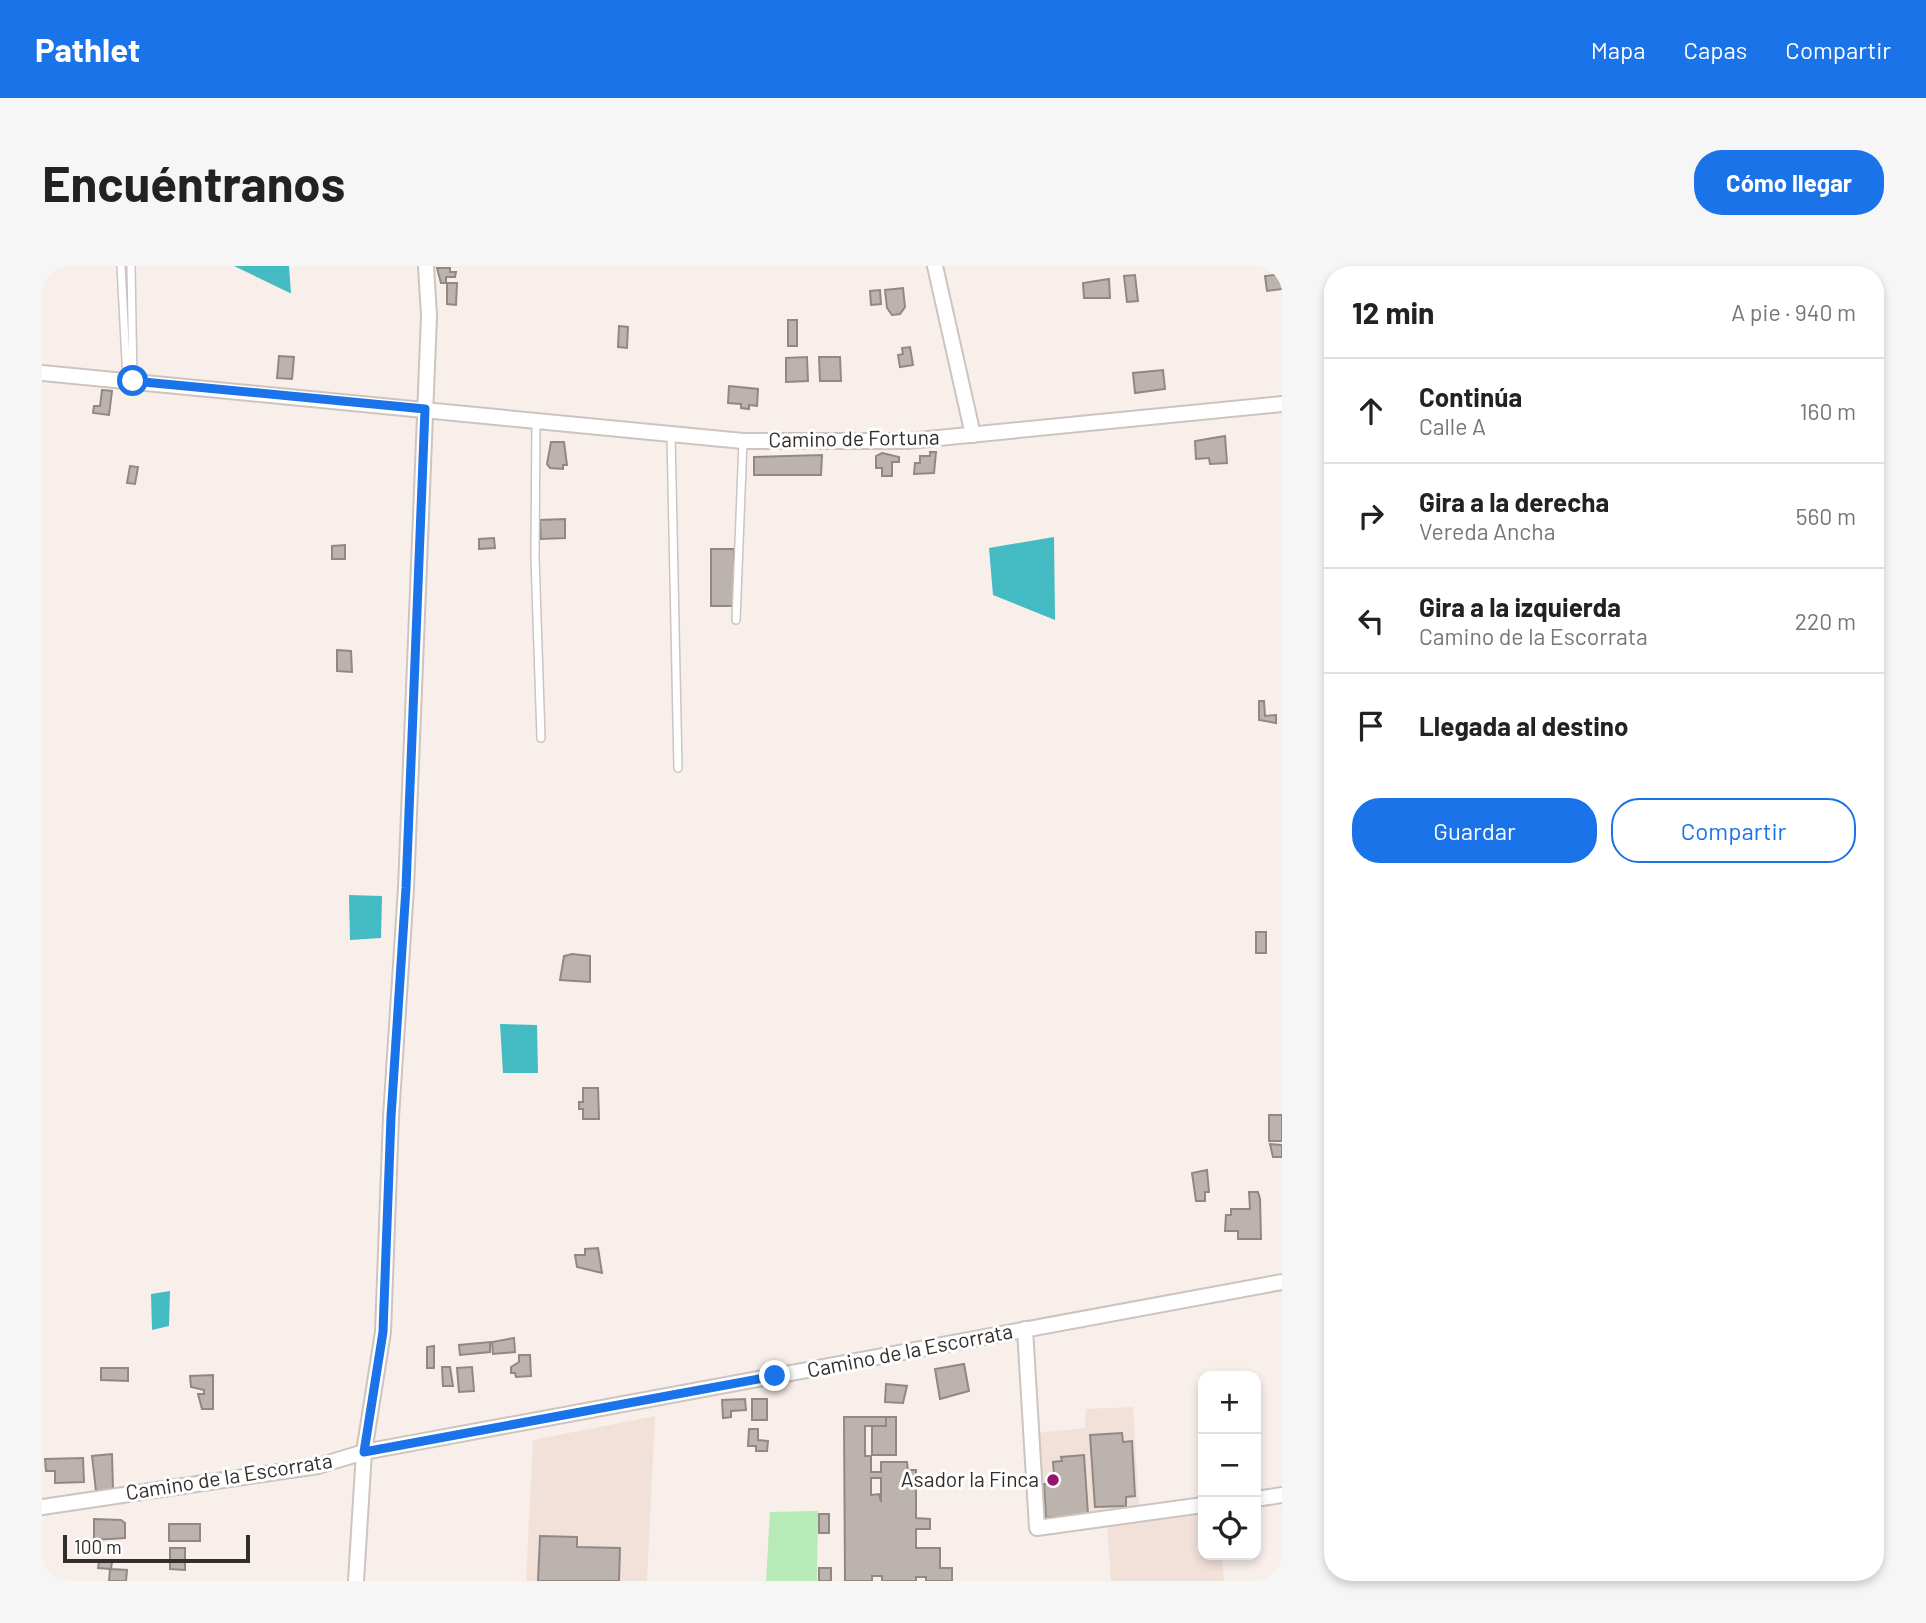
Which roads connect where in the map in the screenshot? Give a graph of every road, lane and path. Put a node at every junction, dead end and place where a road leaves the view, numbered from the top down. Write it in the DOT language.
graph roads {
  1 [pos="121,266"];
  2 [pos="131,266"];
  3 [pos="426,266"];
  4 [pos="935,266"];
  5 [pos="42,373"];
  6 [pos="130,380"];
  7 [pos="1282,404"];
  8 [pos="425,409"];
  9 [pos="537,421"];
  10 [pos="671,435"];
  11 [pos="973,435"];
  12 [pos="743,441"];
  13 [pos="736,620"];
  14 [pos="541,738"];
  15 [pos="678,768"];
  16 [pos="1282,1282"];
  17 [pos="1025,1329"];
  18 [pos="364,1452"];
  19 [pos="1282,1495"];
  20 [pos="1261,1498"];
  21 [pos="42,1507"];
  22 [pos="1198,1507"];
  23 [pos="356,1581"];
  1 -- 6 [label="lane"];
  2 -- 6 [label="lane"];
  3 -- 8 [label="street"];
  4 -- 11 [label="street"];
  5 -- 6 [label="street, Camino de Fortuna"];
  6 -- 8 [label="street, Camino de Fortuna"];
  7 -- 11 [label="street, Camino de Fortuna"];
  8 -- 9 [label="street, Camino de Fortuna"];
  8 -- 18 [label="street"];
  9 -- 10 [label="street, Camino de Fortuna"];
  9 -- 14 [label="lane"];
  10 -- 12 [label="street, Camino de Fortuna"];
  10 -- 15 [label="lane"];
  11 -- 12 [label="street, Camino de Fortuna"];
  12 -- 13 [label="lane"];
  16 -- 17 [label="street, Camino de la Escorrata"];
  17 -- 18 [label="street, Camino de la Escorrata"];
  17 -- 22 [label="street"];
  18 -- 21 [label="street, Camino de la Escorrata"];
  18 -- 23 [label="street"];
  19 -- 20 [label="street"];
}
